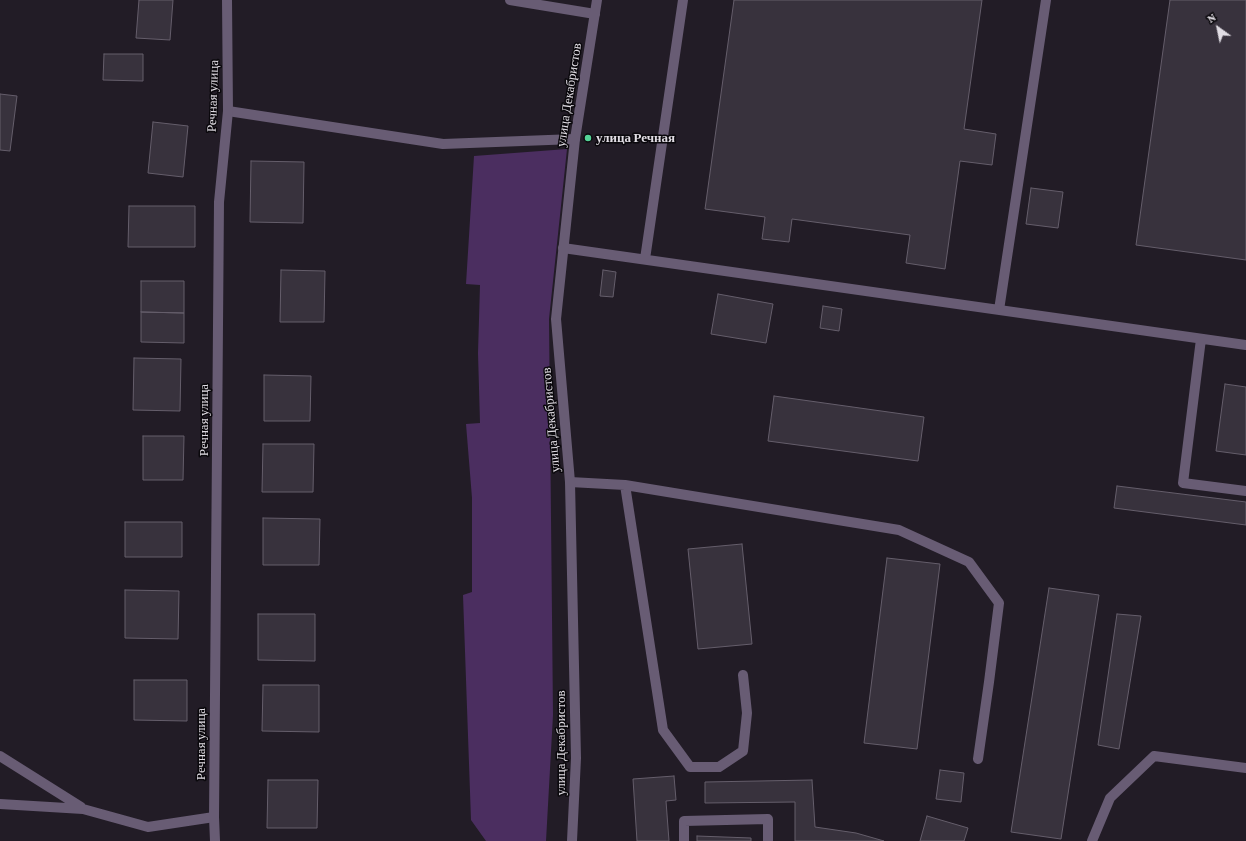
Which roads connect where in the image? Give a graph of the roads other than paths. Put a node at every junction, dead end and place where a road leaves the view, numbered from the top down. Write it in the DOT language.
graph roads {
  1 [pos="227,0"];
  2 [pos="510,0"];
  3 [pos="597,0"];
  4 [pos="683,0"];
  5 [pos="1046,0"];
  6 [pos="595,14"];
  7 [pos="228,111"];
  8 [pos="575,139"];
  9 [pos="563,248"];
  10 [pos="645,259"];
  11 [pos="999,310"];
  12 [pos="1201,339"];
  13 [pos="1246,345"];
  14 [pos="570,482"];
  15 [pos="625,485"];
  16 [pos="1246,491"];
  17 [pos="743,675"];
  18 [pos="0,756"];
  19 [pos="978,759"];
  20 [pos="1246,768"];
  21 [pos="0,804"];
  22 [pos="83,808"];
  23 [pos="214,817"];
  24 [pos="215,841"];
  25 [pos="572,841"];
  26 [pos="684,841"];
  27 [pos="768,841"];
  28 [pos="1092,841"];
  1 -- 7 [label="street, Речная улица"];
  2 -- 6 [label="street"];
  3 -- 6 [label="street, улица Декабристов"];
  4 -- 10 [label="street"];
  5 -- 11 [label="street"];
  6 -- 8 [label="street, улица Декабристов"];
  7 -- 8 [label="street"];
  7 -- 23 [label="street, Речная улица"];
  8 -- 9 [label="street, улица Декабристов"];
  9 -- 10 [label="street"];
  9 -- 14 [label="street, улица Декабристов"];
  10 -- 11 [label="street"];
  11 -- 12 [label="street"];
  12 -- 13 [label="street"];
  12 -- 16 [label="street"];
  14 -- 15 [label="street"];
  14 -- 25 [label="street, улица Декабристов"];
  15 -- 17 [label="street"];
  15 -- 19 [label="street"];
  18 -- 22 [label="street"];
  20 -- 28 [label="street"];
  21 -- 22 [label="street"];
  22 -- 23 [label="street"];
  23 -- 24 [label="street, Речная улица"];
  26 -- 27 [label="street"];
}
